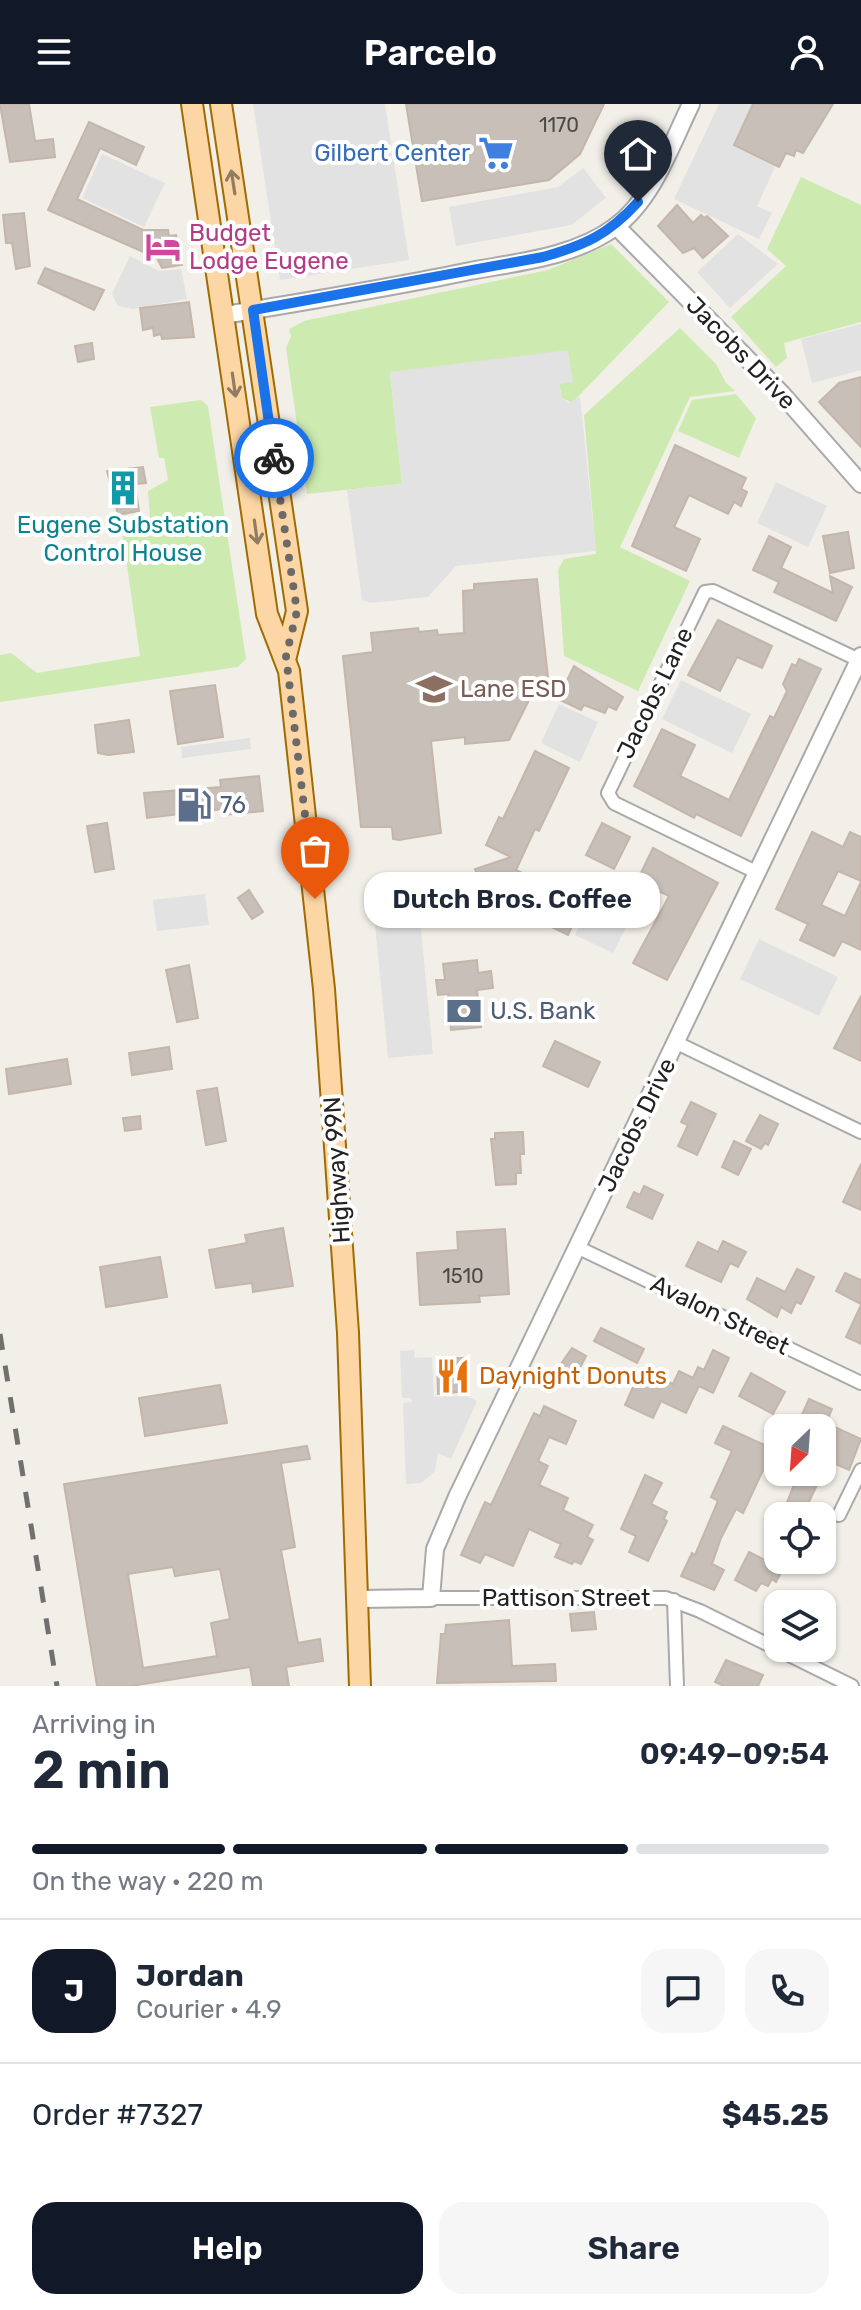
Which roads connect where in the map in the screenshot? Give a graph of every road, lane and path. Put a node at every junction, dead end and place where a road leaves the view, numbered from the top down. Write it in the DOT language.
graph roads {
  1 [pos="192,104"];
  2 [pos="221,104"];
  3 [pos="691,104"];
  4 [pos="616,226"];
  5 [pos="253,310"];
  6 [pos="225,315"];
  7 [pos="861,484"];
  8 [pos="286,656"];
  9 [pos="860,658"];
  10 [pos="758,873"];
  11 [pos="677,1043"];
  12 [pos="861,1132"];
  13 [pos="579,1248"];
  14 [pos="861,1383"];
  15 [pos="861,1470"];
  16 [pos="839,1515"];
  17 [pos="431,1598"];
  18 [pos="357,1599"];
  19 [pos="674,1600"];
  20 [pos="360,1686"];
  21 [pos="677,1686"];
  22 [pos="852,1686"];
  1 -- 6 [label="main road, Highway 99N"];
  5 -- 2 [label="main road, Highway 99N, one-way"];
  3 -- 4 [label="street"];
  4 -- 5 [label="street"];
  4 -- 7 [label="street, Jacobs Drive"];
  5 -- 6 [label="street"];
  5 -- 8 [label="main road, Highway 99N"];
  6 -- 8 [label="main road, Highway 99N, one-way"];
  8 -- 18 [label="main road, Highway 99N"];
  9 -- 10 [label="street, Jacobs Drive"];
  9 -- 10 [label="street, Jacobs Lane"];
  10 -- 11 [label="street, Jacobs Drive"];
  11 -- 12 [label="street"];
  11 -- 13 [label="street, Jacobs Drive"];
  13 -- 14 [label="street, Avalon Street"];
  13 -- 17 [label="street, Jacobs Drive"];
  15 -- 16 [label="street"];
  17 -- 18 [label="street, Pattison Street"];
  17 -- 19 [label="street, Pattison Street"];
  18 -- 20 [label="main road, Highway 99N"];
  19 -- 21 [label="street"];
  19 -- 22 [label="street, Pattison Street"];
}
